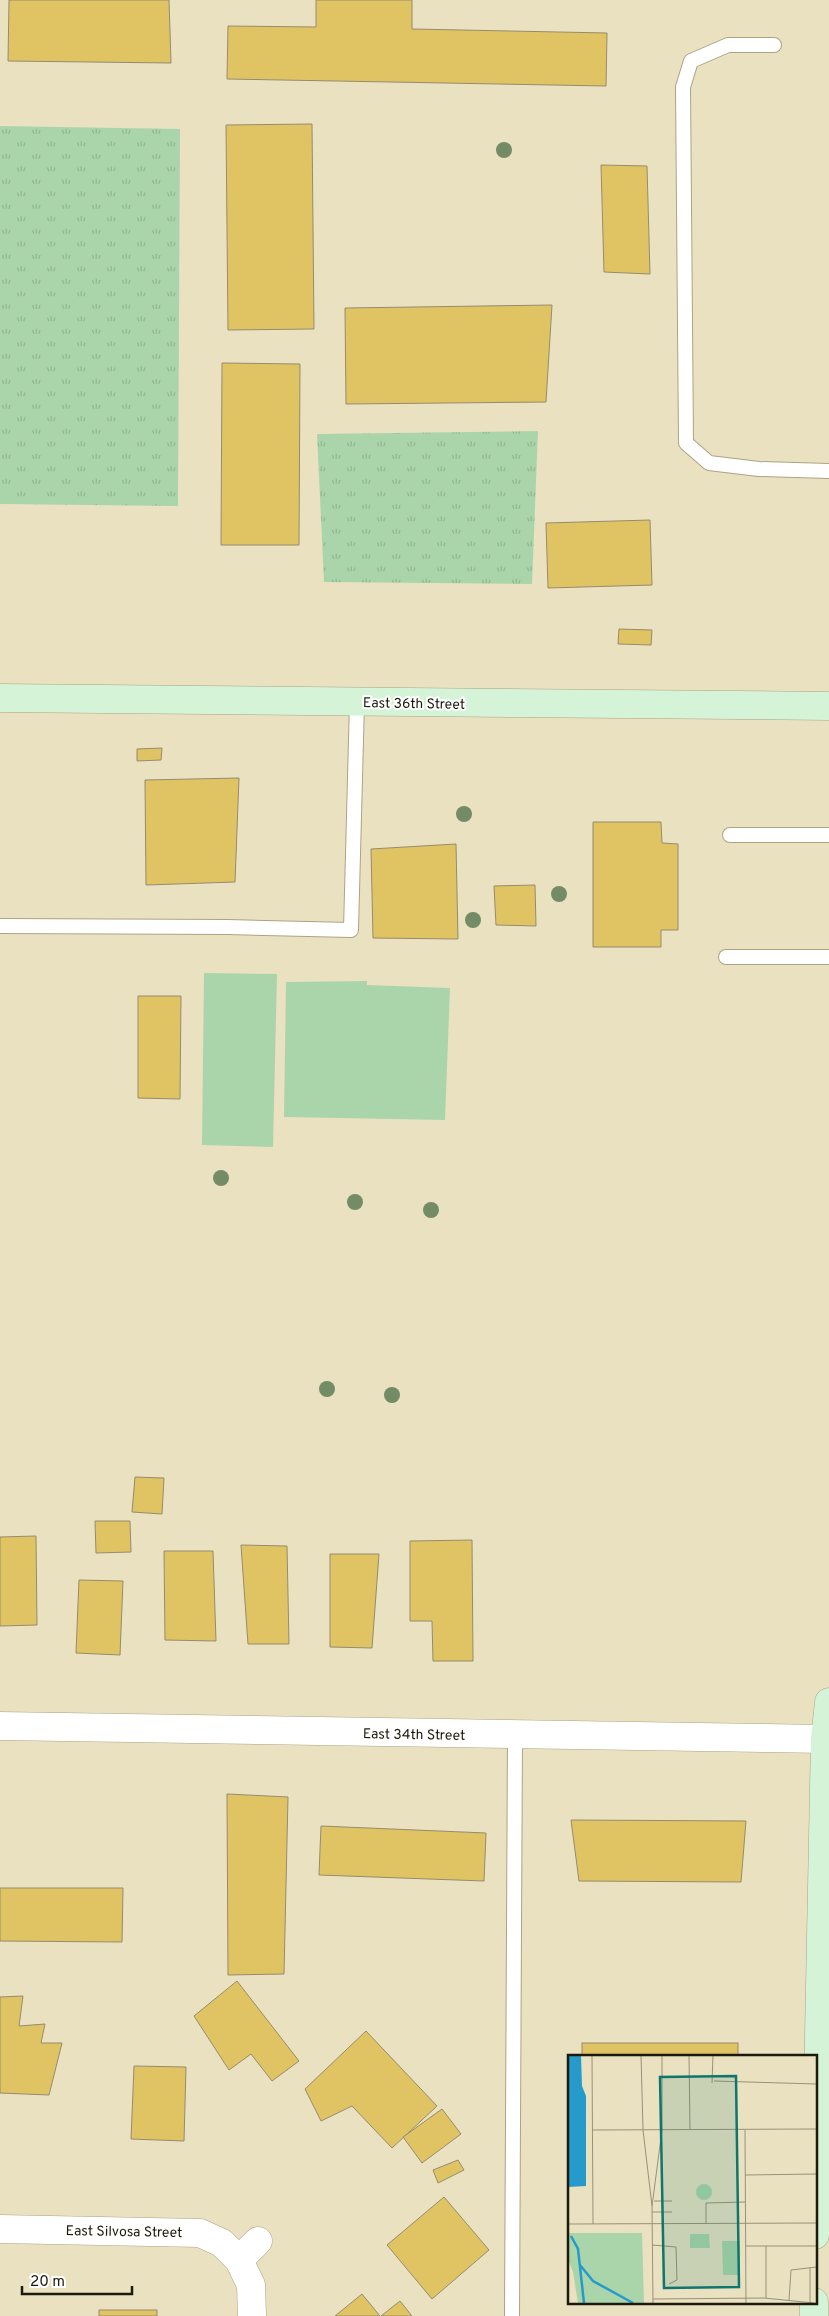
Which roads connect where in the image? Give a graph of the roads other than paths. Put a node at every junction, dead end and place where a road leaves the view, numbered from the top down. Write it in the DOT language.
graph roads {
  1 [pos="774,45"];
  2 [pos="829,471"];
  3 [pos="0,698"];
  4 [pos="357,702"];
  5 [pos="829,706"];
  6 [pos="730,835"];
  7 [pos="829,835"];
  8 [pos="0,926"];
  9 [pos="726,957"];
  10 [pos="829,957"];
  11 [pos="829,1702"];
  12 [pos="0,1726"];
  13 [pos="516,1735"];
  14 [pos="827,1739"];
  15 [pos="816,2194"];
  16 [pos="0,2229"];
  17 [pos="258,2241"];
  18 [pos="239,2260"];
  19 [pos="252,2316"];
  20 [pos="512,2316"];
  1 -- 2 [label="lane"];
  3 -- 4 [label="main road, East 36th Street"];
  4 -- 5 [label="main road, East 36th Street"];
  4 -- 8 [label="lane"];
  6 -- 7 [label="lane"];
  9 -- 10 [label="lane"];
  11 -- 14 [label="main road"];
  12 -- 13 [label="street, East 34th Street"];
  13 -- 14 [label="street, East 34th Street"];
  13 -- 20 [label="lane"];
  14 -- 15 [label="main road"];
  16 -- 18 [label="street, East Silvosa Street"];
  17 -- 18 [label="street"];
  18 -- 19 [label="street, East Silvosa Street"];
}
